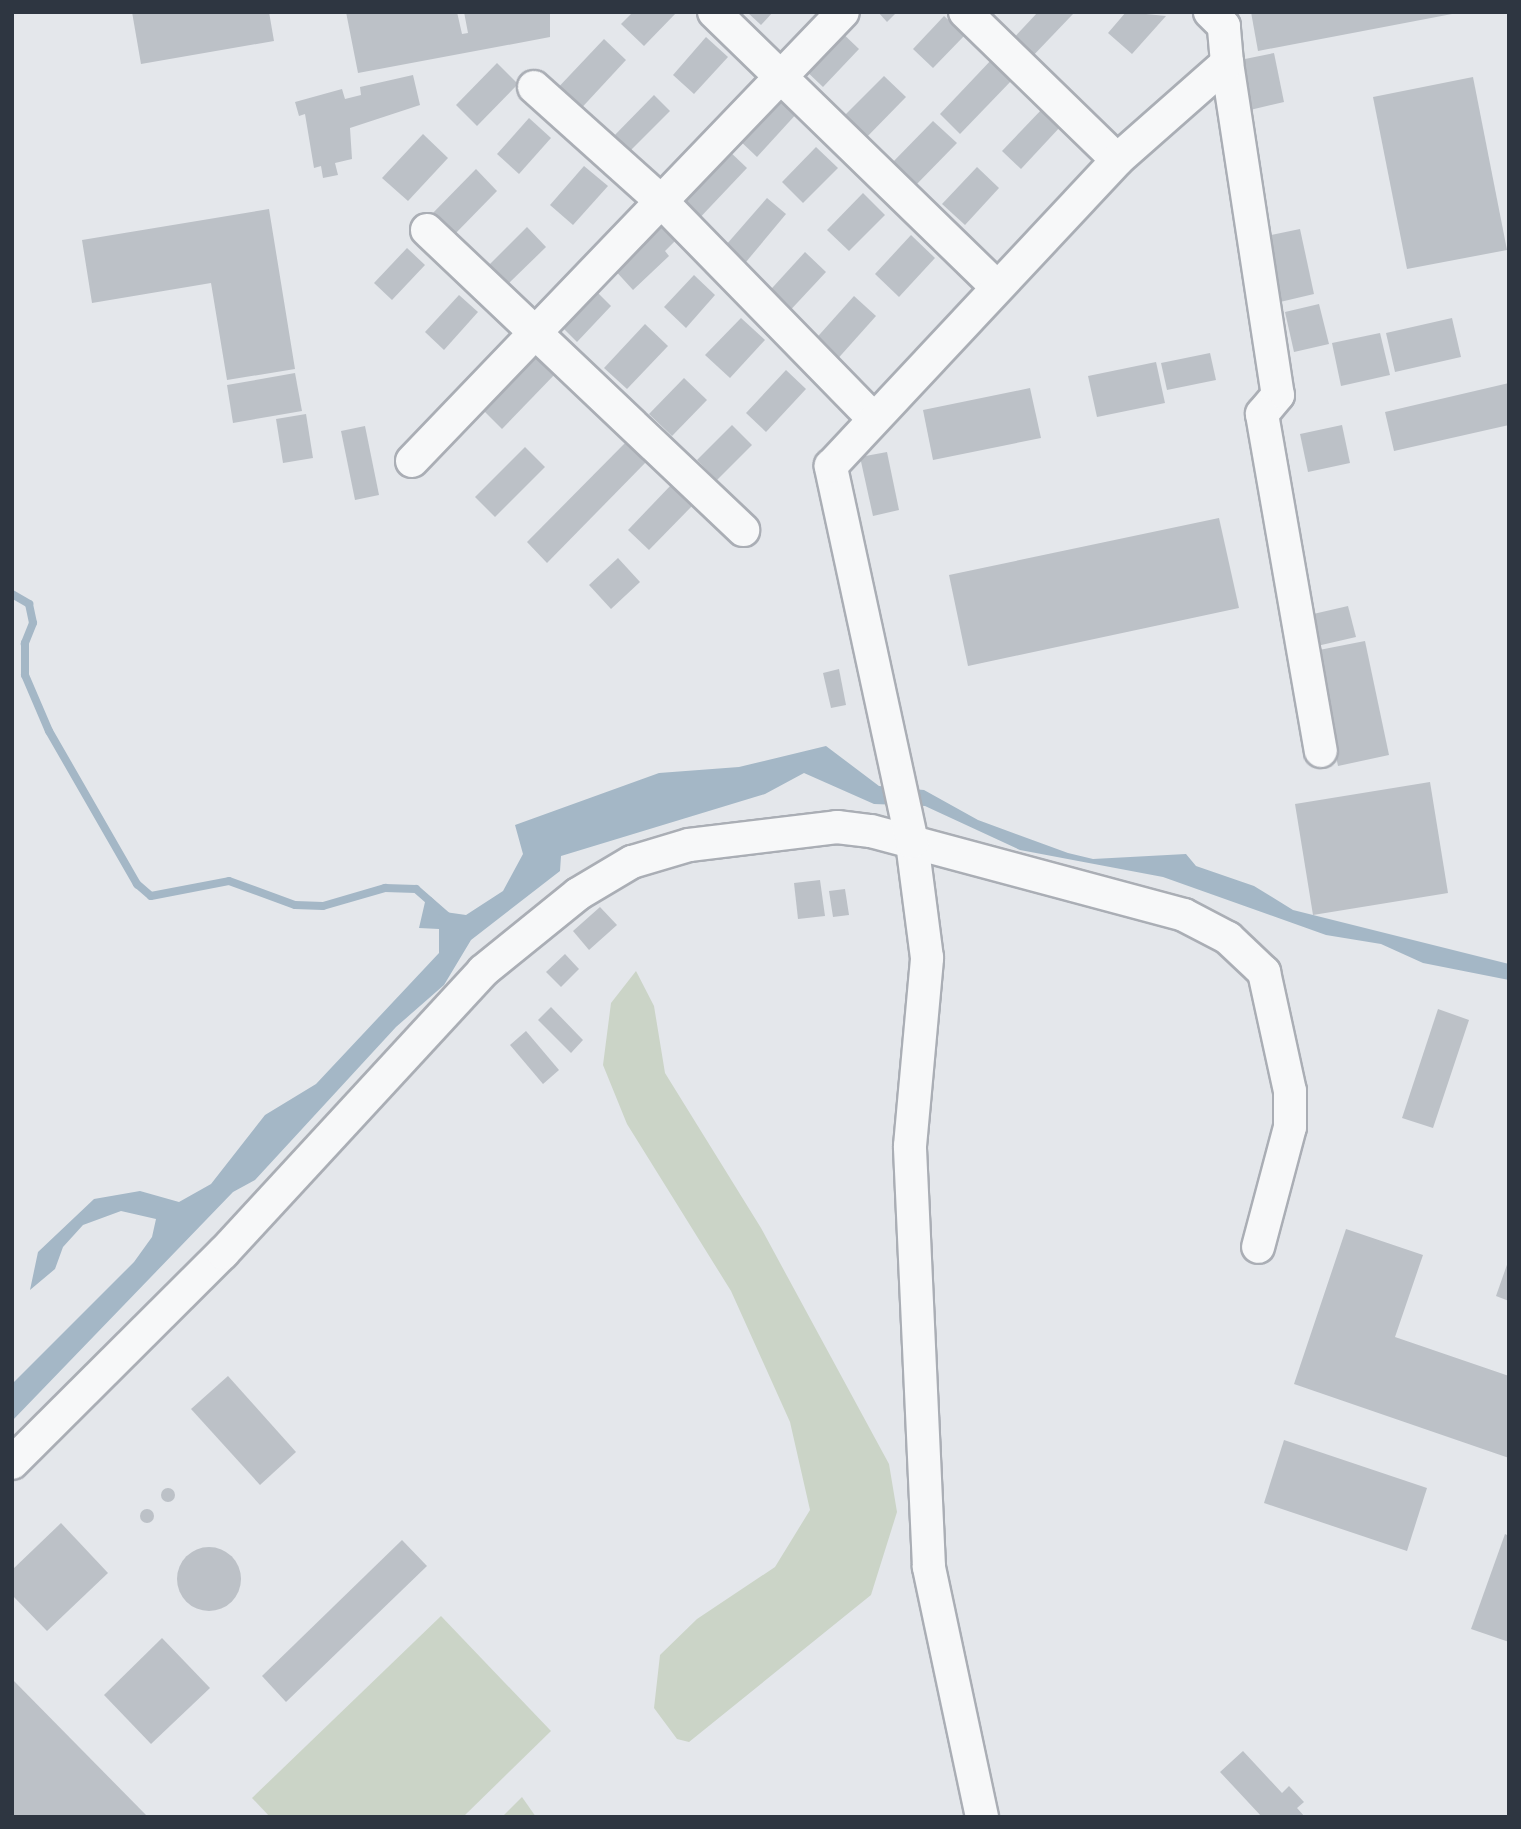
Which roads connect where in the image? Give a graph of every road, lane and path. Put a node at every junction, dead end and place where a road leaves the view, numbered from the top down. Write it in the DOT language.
graph roads {
  1 [pos="715,12"];
  2 [pos="843,12"];
  3 [pos="965,12"];
  4 [pos="1210,12"];
  5 [pos="1227,63"];
  6 [pos="779,76"];
  7 [pos="534,86"];
  8 [pos="1117,160"];
  9 [pos="662,202"];
  10 [pos="427,230"];
  11 [pos="995,285"];
  12 [pos="539,332"];
  13 [pos="872,417"];
  14 [pos="412,461"];
  15 [pos="743,530"];
  16 [pos="1321,751"];
  17 [pos="912,842"];
  18 [pos="1258,1247"];
  19 [pos="12,1463"];
  20 [pos="982,1817"];
  1 -- 6 [label="street"];
  2 -- 6 [label="street"];
  3 -- 8 [label="street"];
  4 -- 5 [label="street"];
  5 -- 8 [label="street"];
  5 -- 16 [label="street"];
  6 -- 9 [label="street"];
  6 -- 11 [label="street"];
  7 -- 9 [label="street"];
  8 -- 11 [label="street"];
  9 -- 12 [label="street"];
  9 -- 13 [label="street"];
  10 -- 12 [label="street"];
  11 -- 13 [label="street"];
  12 -- 14 [label="street"];
  12 -- 15 [label="street"];
  13 -- 17 [label="street"];
  17 -- 18 [label="street"];
  17 -- 19 [label="street"];
  17 -- 20 [label="street"];
}
